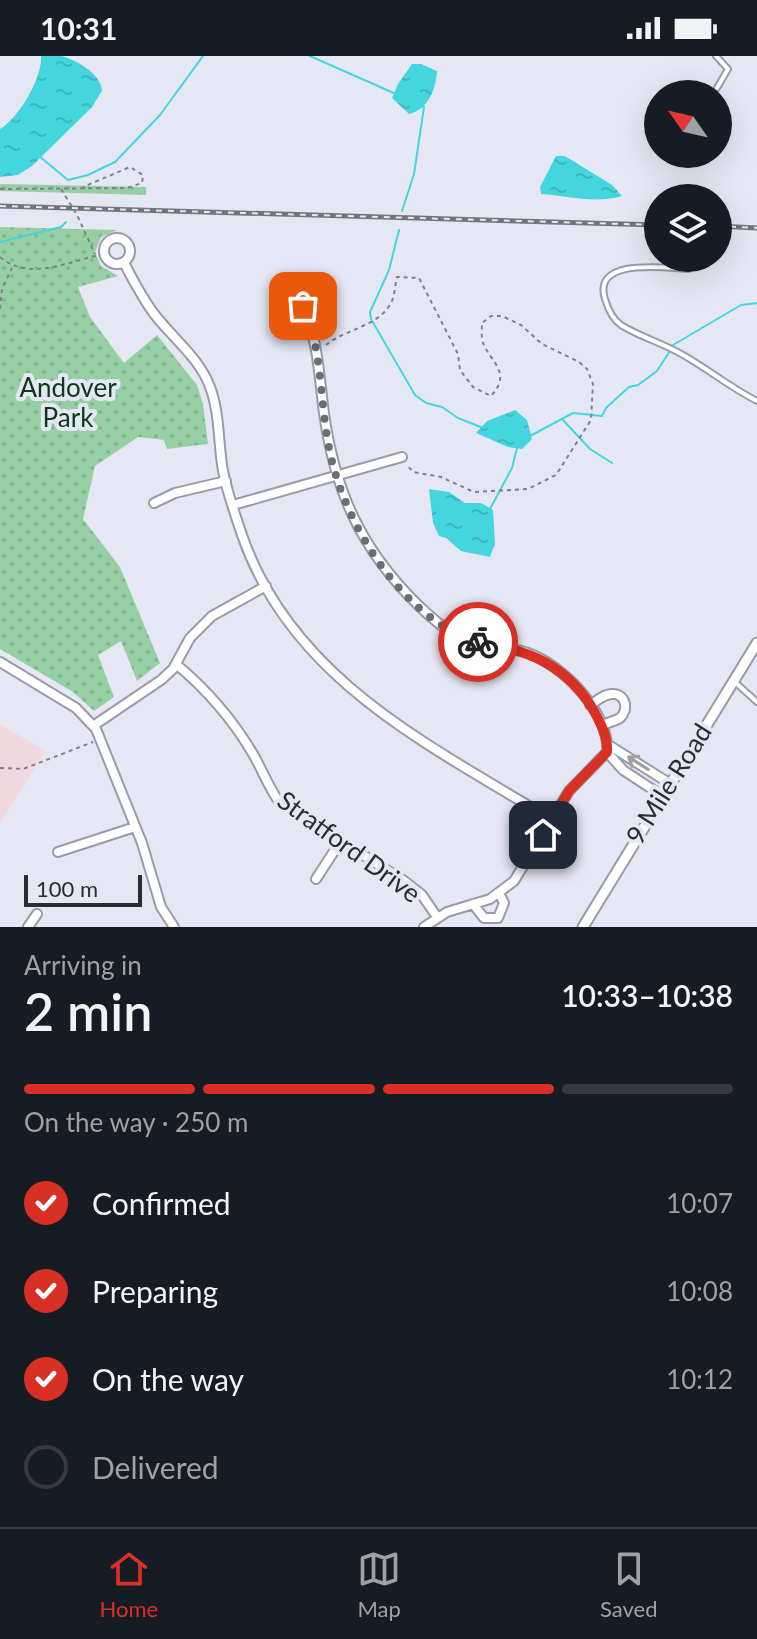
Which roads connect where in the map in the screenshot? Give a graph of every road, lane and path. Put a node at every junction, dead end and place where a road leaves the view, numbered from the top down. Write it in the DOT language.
graph roads {
  1 [pos="716,56"];
  2 [pos="722,80"];
  3 [pos="83,187"];
  4 [pos="60,188"];
  5 [pos="0,189"];
  6 [pos="100,254"];
  7 [pos="0,257"];
  8 [pos="124,263"];
  9 [pos="12,266"];
  10 [pos="644,268"];
  11 [pos="303,306"];
  12 [pos="0,309"];
  13 [pos="326,345"];
  14 [pos="757,401"];
  15 [pos="402,457"];
  16 [pos="336,474"];
  17 [pos="226,481"];
  18 [pos="154,503"];
  19 [pos="233,505"];
  20 [pos="266,586"];
  21 [pos="757,643"];
  22 [pos="0,662"];
  23 [pos="176,664"];
  24 [pos="734,681"];
  25 [pos="757,702"];
  26 [pos="590,705"];
  27 [pos="602,725"];
  28 [pos="93,726"];
  29 [pos="101,739"];
  30 [pos="607,748"];
  31 [pos="0,768"];
  32 [pos="669,783"];
  33 [pos="661,795"];
  34 [pos="552,820"];
  35 [pos="135,827"];
  36 [pos="340,842"];
  37 [pos="58,852"];
  38 [pos="316,879"];
  39 [pos="499,893"];
  40 [pos="473,904"];
  41 [pos="37,914"];
  42 [pos="437,917"];
  43 [pos="28,927"];
  44 [pos="174,927"];
  45 [pos="424,927"];
  46 [pos="583,927"];
  1 -- 2 [label="lane"];
  3 -- 3 [label="path"];
  3 -- 4 [label="path"];
  4 -- 5 [label="path"];
  4 -- 6 [label="path"];
  6 -- 8 [label="street"];
  6 -- 8 [label="street"];
  6 -- 9 [label="path"];
  7 -- 9 [label="path"];
  8 -- 17 [label="street"];
  9 -- 12 [label="path"];
  10 -- 14 [label="lane"];
  11 -- 16 [label="street"];
  13 -- 15 [label="path"];
  15 -- 16 [label="street"];
  16 -- 19 [label="street"];
  16 -- 26 [label="street"];
  17 -- 18 [label="street"];
  17 -- 19 [label="street"];
  19 -- 20 [label="street"];
  20 -- 23 [label="street"];
  20 -- 34 [label="street"];
  21 -- 24 [label="street, 9 Mile Road"];
  22 -- 28 [label="street"];
  23 -- 28 [label="street"];
  23 -- 36 [label="street, Stratford Drive"];
  24 -- 25 [label="lane"];
  24 -- 32 [label="street, 9 Mile Road"];
  26 -- 27 [label="street"];
  26 -- 27 [label="street"];
  27 -- 30 [label="street"];
  28 -- 29 [label="street"];
  29 -- 31 [label="path"];
  29 -- 35 [label="street"];
  32 -- 30 [label="street, one-way"];
  30 -- 33 [label="street"];
  30 -- 34 [label="street"];
  32 -- 33 [label="street, 9 Mile Road"];
  33 -- 46 [label="street, 9 Mile Road"];
  34 -- 39 [label="street"];
  35 -- 37 [label="street"];
  35 -- 44 [label="street"];
  36 -- 38 [label="street"];
  36 -- 42 [label="street, Stratford Drive"];
  39 -- 40 [label="street"];
  39 -- 40 [label="street"];
  40 -- 42 [label="street"];
  41 -- 43 [label="street"];
  42 -- 45 [label="street"];
}
